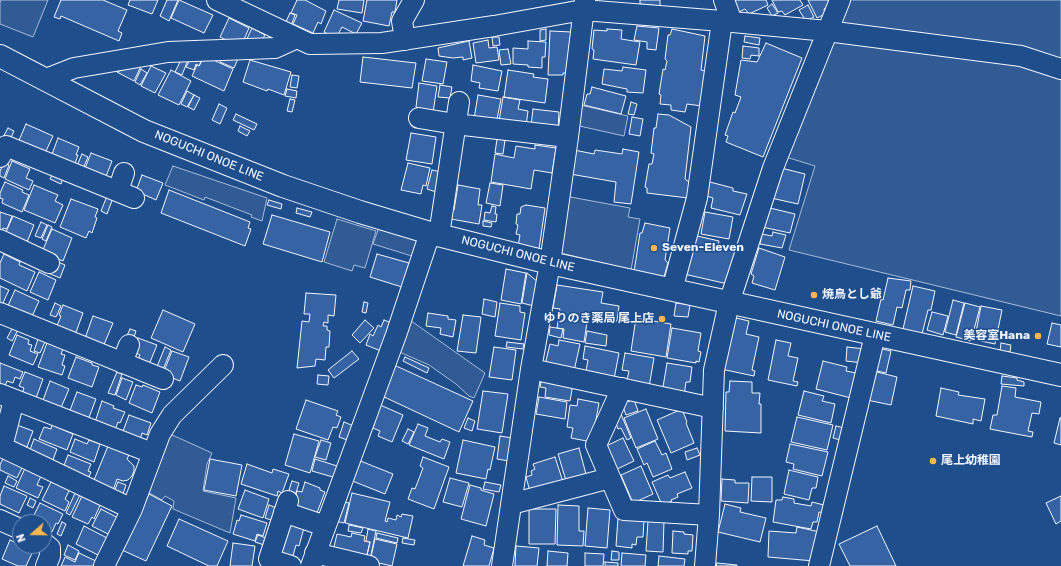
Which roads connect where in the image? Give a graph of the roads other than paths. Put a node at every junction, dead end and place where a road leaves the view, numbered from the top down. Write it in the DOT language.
graph roads {
  1 [pos="217,0"];
  2 [pos="414,0"];
  3 [pos="724,0"];
  4 [pos="840,0"];
  5 [pos="584,5"];
  6 [pos="727,21"];
  7 [pos="828,31"];
  8 [pos="297,38"];
  9 [pos="405,40"];
  10 [pos="0,56"];
  11 [pos="1061,69"];
  12 [pos="46,79"];
  13 [pos="459,102"];
  14 [pos="419,118"];
  15 [pos="455,124"];
  16 [pos="568,137"];
  17 [pos="0,157"];
  18 [pos="125,187"];
  19 [pos="434,234"];
  20 [pos="0,240"];
  21 [pos="49,263"];
  22 [pos="550,263"];
  23 [pos="672,290"];
  24 [pos="729,303"];
  25 [pos="0,313"];
  26 [pos="875,334"];
  27 [pos="223,365"];
  28 [pos="531,369"];
  29 [pos="1061,375"];
  30 [pos="163,379"];
  31 [pos="622,388"];
  32 [pos="7,397"];
  33 [pos="713,408"];
  34 [pos="152,453"];
  35 [pos="610,478"];
  36 [pos="510,504"];
  37 [pos="132,509"];
  38 [pos="709,515"];
  39 [pos="0,520"];
  40 [pos="12,525"];
  41 [pos="325,526"];
  42 [pos="50,554"];
  43 [pos="313,560"];
  44 [pos="46,566"];
  45 [pos="104,566"];
  46 [pos="291,566"];
  47 [pos="369,566"];
  48 [pos="502,566"];
  49 [pos="704,566"];
  50 [pos="819,566"];
  1 -- 8 [label="street"];
  2 -- 9 [label="street"];
  3 -- 6 [label="street"];
  4 -- 7 [label="street"];
  5 -- 6 [label="street"];
  5 -- 9 [label="street"];
  5 -- 16 [label="street"];
  6 -- 7 [label="street"];
  6 -- 23 [label="street"];
  7 -- 11 [label="street"];
  7 -- 24 [label="street"];
  8 -- 9 [label="street"];
  8 -- 12 [label="street"];
  10 -- 12 [label="main road, NOGUCHI ONOE LINE"];
  12 -- 19 [label="main road, NOGUCHI ONOE LINE"];
  13 -- 15 [label="street"];
  14 -- 15 [label="street"];
  15 -- 16 [label="street"];
  15 -- 19 [label="street"];
  16 -- 22 [label="street"];
  17 -- 18 [label="street"];
  19 -- 22 [label="main road, NOGUCHI ONOE LINE"];
  19 -- 41 [label="street"];
  20 -- 21 [label="street"];
  22 -- 23 [label="main road, NOGUCHI ONOE LINE"];
  22 -- 28 [label="street"];
  23 -- 24 [label="main road, NOGUCHI ONOE LINE"];
  24 -- 26 [label="main road, NOGUCHI ONOE LINE"];
  24 -- 33 [label="street"];
  25 -- 30 [label="street"];
  26 -- 29 [label="main road, NOGUCHI ONOE LINE"];
  26 -- 50 [label="street"];
  27 -- 34 [label="street"];
  28 -- 31 [label="street"];
  28 -- 36 [label="street"];
  31 -- 33 [label="street"];
  31 -- 35 [label="street"];
  32 -- 34 [label="street"];
  32 -- 37 [label="street"];
  33 -- 38 [label="street"];
  34 -- 37 [label="street"];
  35 -- 36 [label="street"];
  35 -- 38 [label="street"];
  36 -- 48 [label="street"];
  37 -- 45 [label="street"];
  38 -- 49 [label="street"];
  39 -- 40 [label="street"];
  41 -- 43 [label="street"];
  41 -- 46 [label="street"];
  42 -- 44 [label="street"];
  43 -- 47 [label="street"];
}
